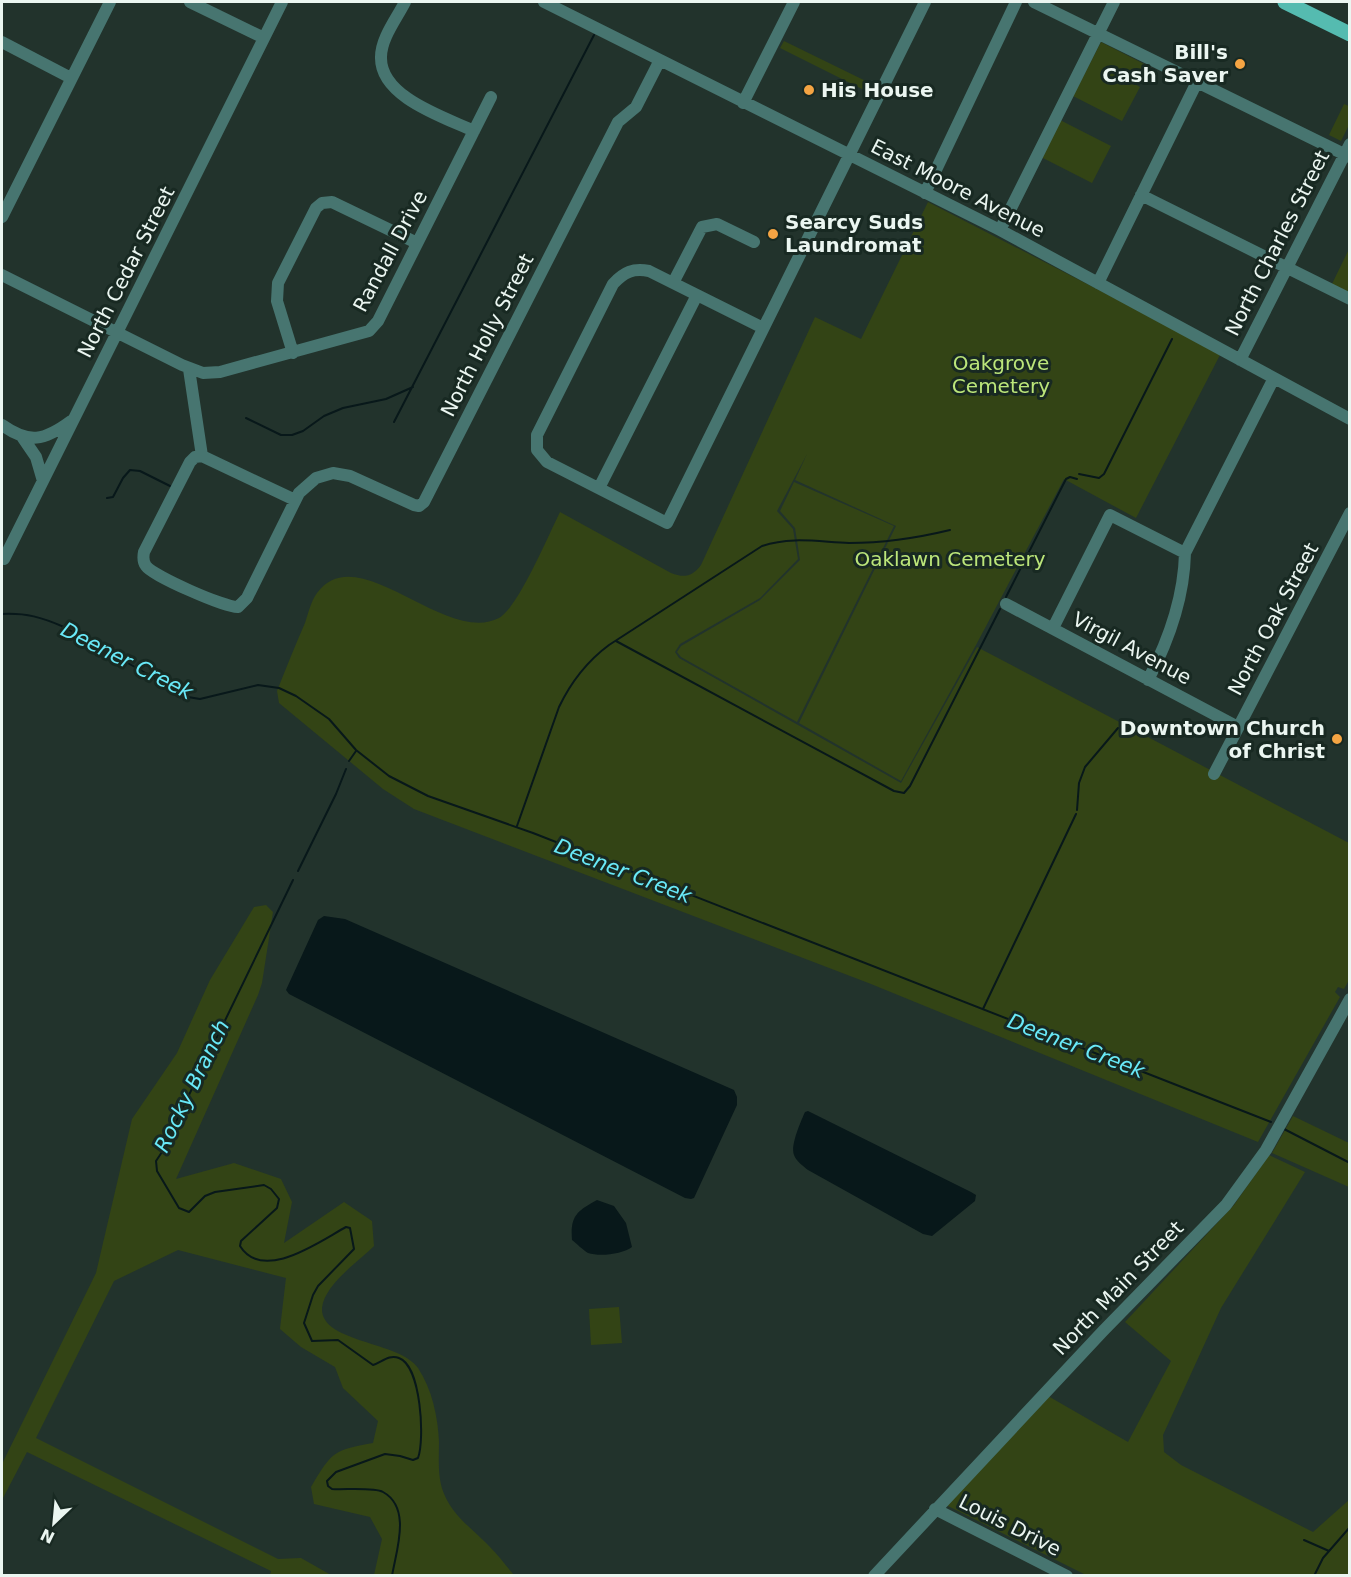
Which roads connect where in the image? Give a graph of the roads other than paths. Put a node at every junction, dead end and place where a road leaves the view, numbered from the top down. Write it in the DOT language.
graph roads {
  1 [pos="110,2"];
  2 [pos="190,2"];
  3 [pos="282,2"];
  4 [pos="405,2"];
  5 [pos="544,2"];
  6 [pos="794,2"];
  7 [pos="925,2"];
  8 [pos="1016,2"];
  9 [pos="1034,2"];
  10 [pos="1114,2"];
  11 [pos="1285,2"];
  12 [pos="1099,33"];
  13 [pos="1350,34"];
  14 [pos="264,38"];
  15 [pos="2,42"];
  16 [pos="660,60"];
  17 [pos="72,78"];
  18 [pos="1197,82"];
  19 [pos="491,97"];
  20 [pos="743,103"];
  21 [pos="474,131"];
  22 [pos="1348,152"];
  23 [pos="849,155"];
  24 [pos="925,193"];
  25 [pos="1141,195"];
  26 [pos="2,217"];
  27 [pos="1000,230"];
  28 [pos="754,242"];
  29 [pos="417,243"];
  30 [pos="1287,268"];
  31 [pos="2,276"];
  32 [pos="673,283"];
  33 [pos="1098,283"];
  34 [pos="697,295"];
  35 [pos="1350,299"];
  36 [pos="763,328"];
  37 [pos="117,333"];
  38 [pos="293,353"];
  39 [pos="1240,360"];
  40 [pos="189,369"];
  41 [pos="1274,378"];
  42 [pos="74,418"];
  43 [pos="1350,419"];
  44 [pos="2,425"];
  45 [pos="23,438"];
  46 [pos="202,456"];
  47 [pos="43,481"];
  48 [pos="599,488"];
  49 [pos="295,500"];
  50 [pos="1350,513"];
  51 [pos="1185,553"];
  52 [pos="4,559"];
  53 [pos="1006,604"];
  54 [pos="1053,628"];
  55 [pos="1148,680"];
  56 [pos="1238,728"];
  57 [pos="1214,774"];
  58 [pos="1350,999"];
  59 [pos="935,1509"];
  60 [pos="874,1575"];
  61 [pos="1067,1575"];
  1 -- 17 [label="street"];
  2 -- 14 [label="street"];
  3 -- 14 [label="street, North Cedar Street"];
  4 -- 21 [label="street"];
  5 -- 16 [label="street, East Moore Avenue"];
  6 -- 20 [label="street"];
  7 -- 23 [label="street"];
  8 -- 24 [label="street"];
  9 -- 12 [label="street"];
  10 -- 12 [label="street"];
  11 -- 13 [label="main road"];
  12 -- 18 [label="street"];
  12 -- 27 [label="street"];
  14 -- 37 [label="street, North Cedar Street"];
  15 -- 17 [label="street"];
  16 -- 20 [label="street, East Moore Avenue"];
  16 -- 49 [label="street, North Holly Street"];
  17 -- 26 [label="street"];
  18 -- 22 [label="street"];
  18 -- 25 [label="street"];
  19 -- 21 [label="street, Randall Drive"];
  20 -- 23 [label="street, East Moore Avenue"];
  21 -- 29 [label="street, Randall Drive"];
  22 -- 30 [label="street, North Charles Street"];
  23 -- 24 [label="street, East Moore Avenue"];
  23 -- 36 [label="street"];
  24 -- 27 [label="street, East Moore Avenue"];
  25 -- 30 [label="street"];
  25 -- 33 [label="street"];
  27 -- 33 [label="street, East Moore Avenue"];
  28 -- 32 [label="street"];
  29 -- 38 [label="street, Randall Drive"];
  29 -- 38 [label="street"];
  30 -- 35 [label="street"];
  30 -- 39 [label="street, North Charles Street"];
  31 -- 37 [label="street, Randall Drive"];
  32 -- 34 [label="street"];
  32 -- 48 [label="street"];
  33 -- 39 [label="street, East Moore Avenue"];
  34 -- 36 [label="street"];
  34 -- 48 [label="street"];
  36 -- 48 [label="street"];
  37 -- 40 [label="street, Randall Drive"];
  37 -- 42 [label="street, North Cedar Street"];
  38 -- 40 [label="street, Randall Drive"];
  39 -- 41 [label="street, East Moore Avenue"];
  40 -- 46 [label="street"];
  41 -- 43 [label="street, East Moore Avenue"];
  41 -- 51 [label="street"];
  42 -- 45 [label="street"];
  42 -- 47 [label="street, North Cedar Street"];
  44 -- 45 [label="street"];
  45 -- 47 [label="street"];
  46 -- 49 [label="street"];
  46 -- 49 [label="street, North Holly Street"];
  47 -- 52 [label="street, North Cedar Street"];
  50 -- 56 [label="street, North Oak Street"];
  51 -- 54 [label="street"];
  51 -- 55 [label="street"];
  53 -- 54 [label="street, Virgil Avenue"];
  54 -- 55 [label="street, Virgil Avenue"];
  55 -- 56 [label="street, Virgil Avenue"];
  56 -- 57 [label="street, North Oak Street"];
  58 -- 59 [label="street, North Main Street"];
  59 -- 60 [label="street, North Main Street"];
  59 -- 61 [label="street, Louis Drive"];
}
